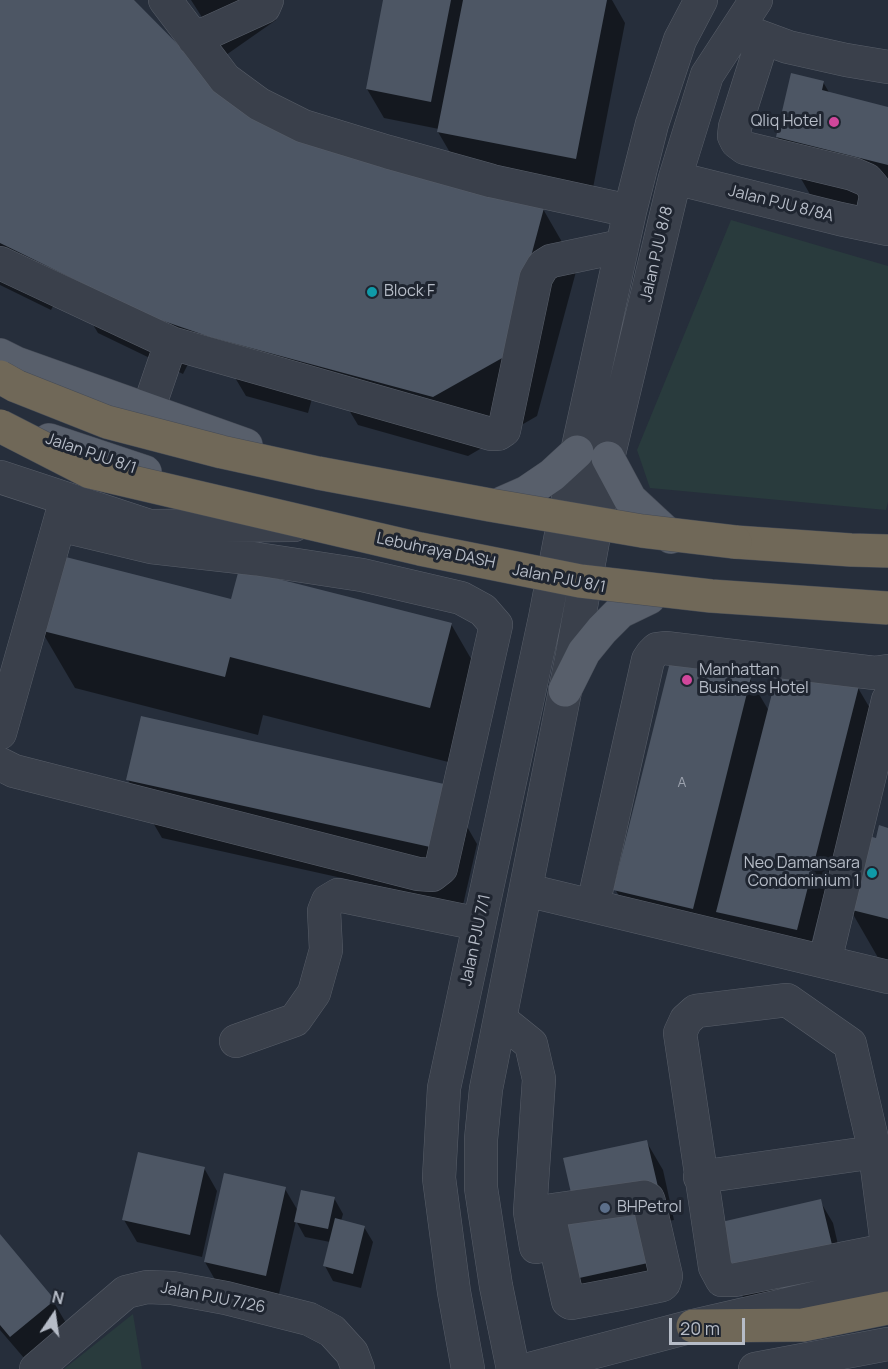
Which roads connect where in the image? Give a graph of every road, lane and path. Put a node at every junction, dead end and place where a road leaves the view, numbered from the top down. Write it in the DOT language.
graph roads {
  1 [pos="165,0"];
  2 [pos="267,0"];
  3 [pos="701,0"];
  4 [pos="756,0"];
  5 [pos="750,34"];
  6 [pos="194,39"];
  7 [pos="888,67"];
  8 [pos="675,178"];
  9 [pos="630,211"];
  10 [pos="879,227"];
  11 [pos="622,246"];
  12 [pos="0,263"];
  13 [pos="171,343"];
  14 [pos="0,355"];
  15 [pos="0,377"];
  16 [pos="148,410"];
  17 [pos="0,417"];
  18 [pos="0,426"];
  19 [pos="592,455"];
  20 [pos="0,477"];
  21 [pos="502,504"];
  22 [pos="77,516"];
  23 [pos="580,519"];
  24 [pos="296,525"];
  25 [pos="671,537"];
  26 [pos="888,551"];
  27 [pos="552,578"];
  28 [pos="584,584"];
  29 [pos="649,598"];
  30 [pos="888,608"];
  31 [pos="888,615"];
  32 [pos="888,671"];
  33 [pos="565,690"];
  34 [pos="888,700"];
  35 [pos="0,733"];
  36 [pos="0,765"];
  37 [pos="877,796"];
  38 [pos="444,850"];
  39 [pos="493,860"];
  40 [pos="526,890"];
  41 [pos="593,905"];
  42 [pos="479,924"];
  43 [pos="825,962"];
  44 [pos="888,977"];
  45 [pos="500,1019"];
  46 [pos="236,1041"];
  47 [pos="875,1152"];
  48 [pos="700,1177"];
  49 [pos="888,1251"];
  50 [pos="557,1255"];
  51 [pos="888,1281"];
  52 [pos="619,1294"];
  53 [pos="888,1308"];
  54 [pos="693,1326"];
  55 [pos="628,1343"];
  56 [pos="888,1344"];
  57 [pos="36,1369"];
  58 [pos="358,1369"];
  59 [pos="468,1369"];
  60 [pos="513,1369"];
  61 [pos="530,1369"];
  62 [pos="755,1369"];
  1 -- 6 [label="street"];
  2 -- 6 [label="street"];
  3 -- 9 [label="street, Jalan PJU 8/8"];
  4 -- 5 [label="street, Jalan PJU 8/8"];
  5 -- 7 [label="street"];
  5 -- 8 [label="street, Jalan PJU 8/8"];
  5 -- 10 [label="street"];
  6 -- 9 [label="street"];
  8 -- 10 [label="street, Jalan PJU 8/8A"];
  8 -- 19 [label="street, Jalan PJU 8/8"];
  9 -- 11 [label="street, Jalan PJU 8/8"];
  11 -- 13 [label="street"];
  11 -- 19 [label="street, Jalan PJU 8/8"];
  12 -- 13 [label="street"];
  13 -- 16 [label="street"];
  14 -- 16 [label="main road"];
  15 -- 26 [label="highway, bridge"];
  16 -- 21 [label="main road"];
  17 -- 24 [label="main road, Jalan PJU 8/1"];
  18 -- 30 [label="highway, Lebuhraya DASH, bridge"];
  19 -- 21 [label="main road"];
  19 -- 23 [label="street, Jalan PJU 8/8"];
  19 -- 25 [label="main road"];
  20 -- 22 [label="street"];
  21 -- 23 [label="main road"];
  22 -- 24 [label="street"];
  22 -- 35 [label="street"];
  22 -- 38 [label="street"];
  23 -- 25 [label="main road"];
  23 -- 27 [label="street, Jalan PJU 7/1"];
  23 -- 28 [label="street"];
  24 -- 27 [label="main road, Jalan PJU 8/1"];
  25 -- 26 [label="main road"];
  27 -- 28 [label="main road, Jalan PJU 8/1"];
  27 -- 39 [label="street, Jalan PJU 7/1"];
  28 -- 29 [label="main road, Jalan PJU 8/1"];
  28 -- 33 [label="street"];
  29 -- 31 [label="main road, Jalan PJU 8/1"];
  29 -- 33 [label="main road"];
  32 -- 41 [label="street"];
  33 -- 40 [label="street"];
  34 -- 37 [label="street"];
  36 -- 38 [label="street"];
  37 -- 43 [label="street"];
  38 -- 39 [label="street"];
  39 -- 42 [label="street, Jalan PJU 7/1"];
  40 -- 41 [label="street"];
  40 -- 45 [label="street"];
  41 -- 43 [label="street"];
  42 -- 46 [label="street"];
  42 -- 59 [label="street, Jalan PJU 7/1"];
  43 -- 44 [label="street"];
  45 -- 50 [label="street"];
  45 -- 60 [label="street"];
  47 -- 48 [label="street"];
  47 -- 48 [label="street"];
  47 -- 49 [label="street"];
  48 -- 49 [label="street"];
  50 -- 52 [label="street"];
  50 -- 52 [label="street"];
  51 -- 54 [label="street"];
  52 -- 55 [label="street"];
  53 -- 54 [label="highway"];
  54 -- 55 [label="street"];
  55 -- 61 [label="street"];
  56 -- 62 [label="street"];
  57 -- 58 [label="street, Jalan PJU 7/26"];
}
